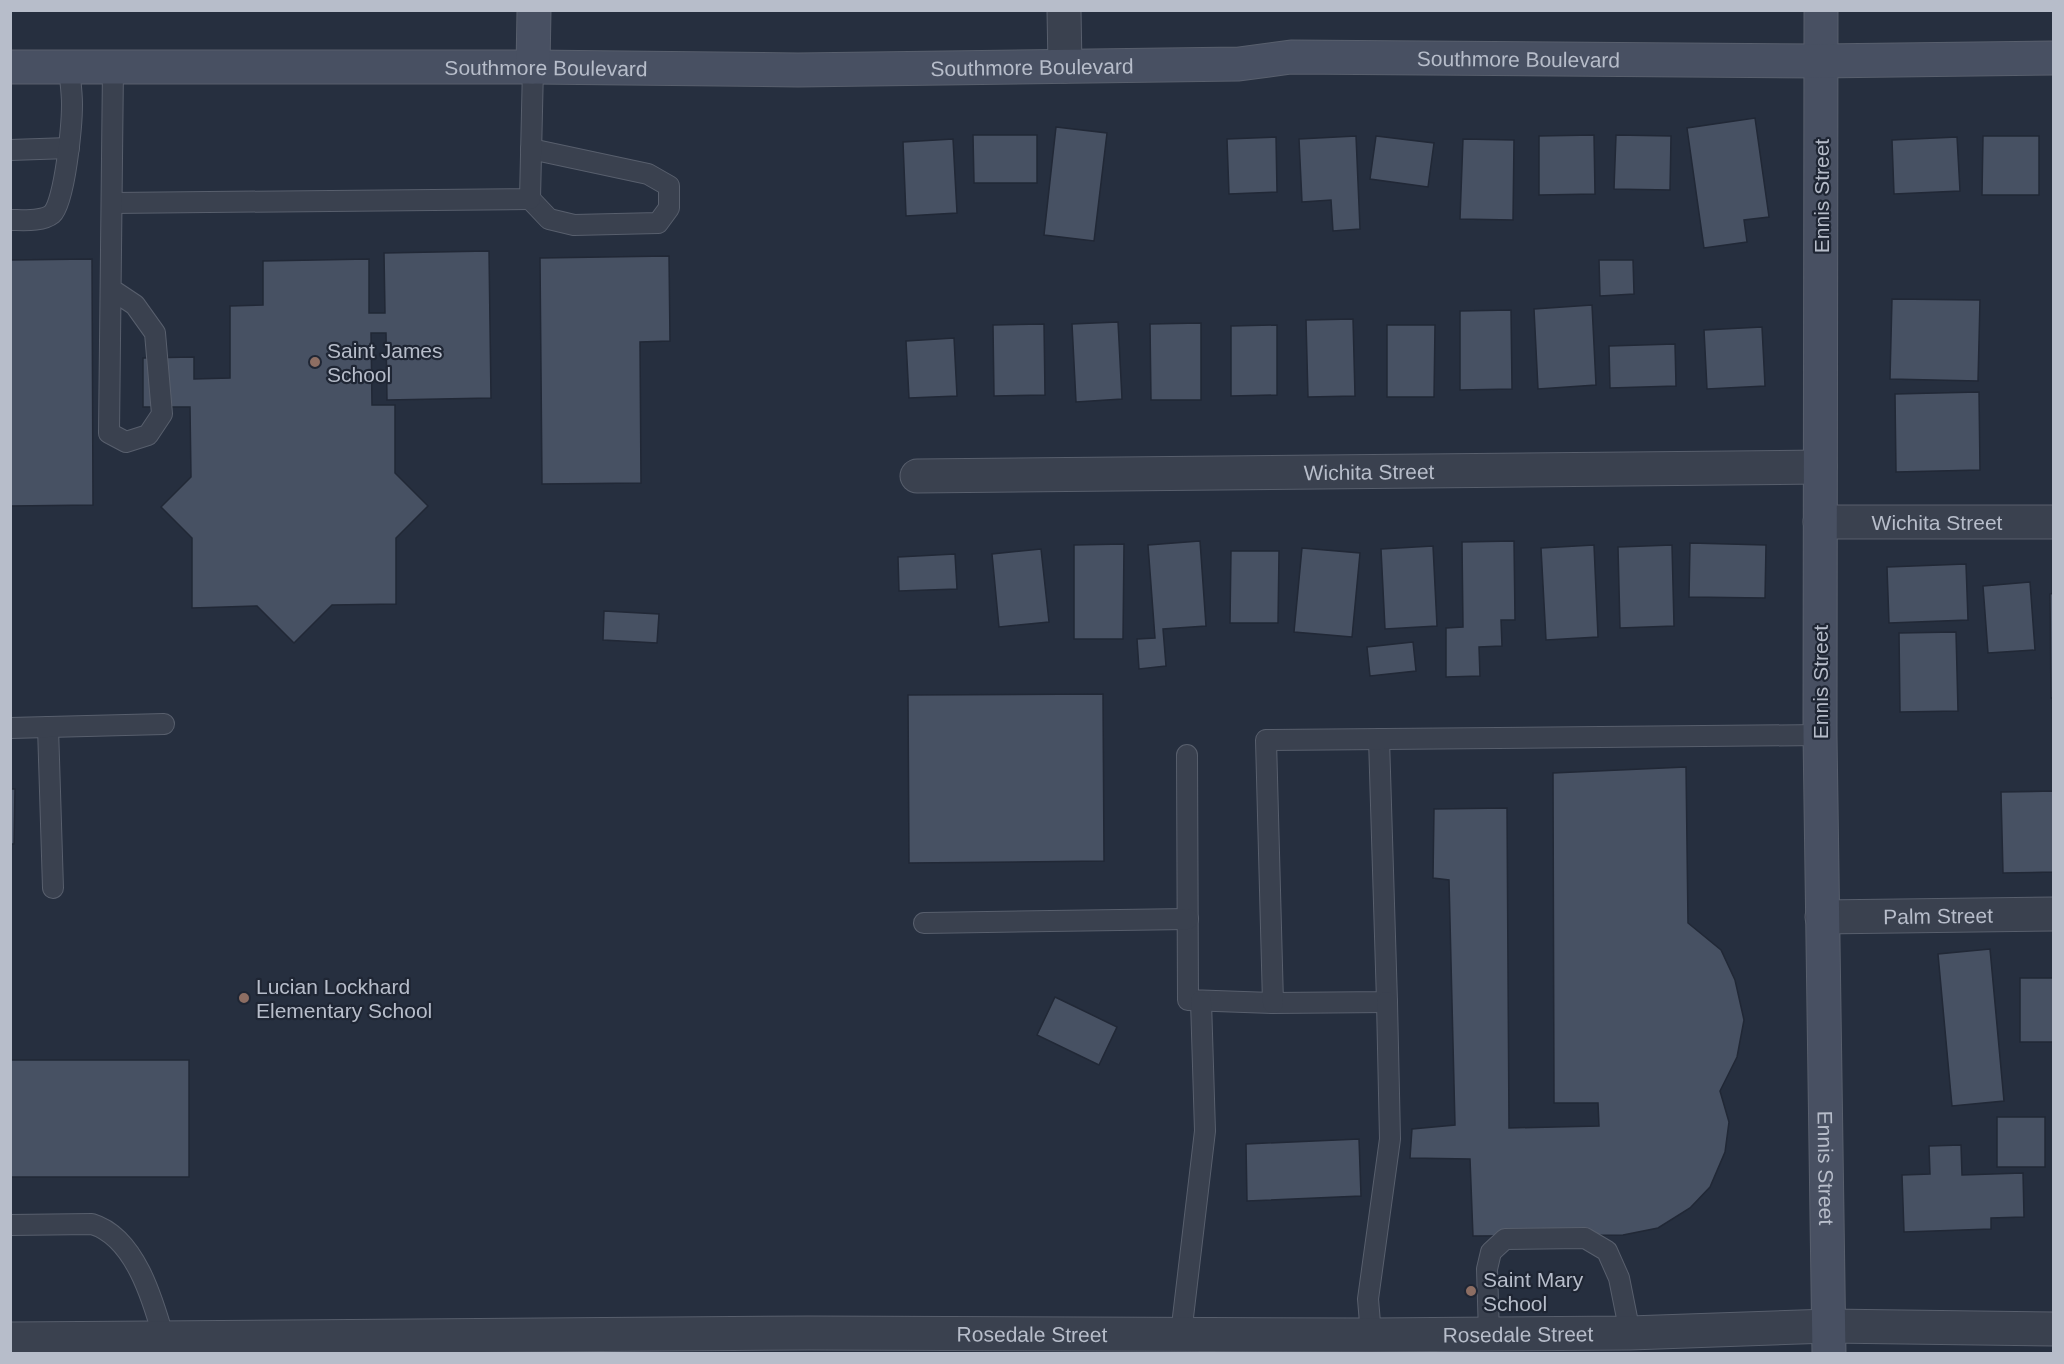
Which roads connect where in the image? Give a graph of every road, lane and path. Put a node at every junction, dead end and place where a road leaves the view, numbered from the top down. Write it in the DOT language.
graph roads {
  1 [pos="534,10"];
  2 [pos="1064,10"];
  3 [pos="1821,10"];
  4 [pos="2054,58"];
  5 [pos="1820,61"];
  6 [pos="1065,66"];
  7 [pos="10,67"];
  8 [pos="69,67"];
  9 [pos="113,67"];
  10 [pos="533,67"];
  11 [pos="69,148"];
  12 [pos="531,149"];
  13 [pos="10,150"];
  14 [pos="530,199"];
  15 [pos="112,203"];
  16 [pos="10,220"];
  17 [pos="111,289"];
  18 [pos="1820,467"];
  19 [pos="917,476"];
  20 [pos="1820,522"];
  21 [pos="2054,522"];
  22 [pos="164,724"];
  23 [pos="48,727"];
  24 [pos="10,729"];
  25 [pos="1821,735"];
  26 [pos="1379,739"];
  27 [pos="1187,755"];
  28 [pos="53,888"];
  29 [pos="2054,914"];
  30 [pos="1822,917"];
  31 [pos="1188,919"];
  32 [pos="924,923"];
  33 [pos="1201,1001"];
  34 [pos="1387,1002"];
  35 [pos="1272,1003"];
  36 [pos="10,1225"];
  37 [pos="2054,1329"];
  38 [pos="1630,1333"];
  39 [pos="1180,1334"];
  40 [pos="1489,1334"];
  41 [pos="1371,1335"];
  42 [pos="10,1339"];
  43 [pos="164,1339"];
  44 [pos="1829,1340"];
  1 -- 10 [label="street"];
  2 -- 6 [label="street"];
  3 -- 5 [label="street, Ennis Street"];
  4 -- 5 [label="street, Southmore Boulevard"];
  5 -- 6 [label="street, Southmore Boulevard"];
  5 -- 18 [label="street, Ennis Street"];
  6 -- 10 [label="street, Southmore Boulevard"];
  7 -- 8 [label="street, Southmore Boulevard"];
  8 -- 9 [label="street, Southmore Boulevard"];
  8 -- 11 [label="lane"];
  9 -- 10 [label="street, Southmore Boulevard"];
  9 -- 15 [label="lane"];
  10 -- 12 [label="lane"];
  11 -- 13 [label="lane"];
  11 -- 16 [label="lane"];
  12 -- 14 [label="lane"];
  12 -- 14 [label="lane"];
  14 -- 15 [label="lane"];
  15 -- 17 [label="lane"];
  17 -- 17 [label="lane"];
  18 -- 19 [label="street, Wichita Street"];
  18 -- 20 [label="street, Ennis Street"];
  20 -- 21 [label="street, Wichita Street"];
  20 -- 25 [label="street, Ennis Street"];
  22 -- 23 [label="lane"];
  23 -- 24 [label="lane"];
  23 -- 28 [label="lane"];
  25 -- 26 [label="lane"];
  25 -- 30 [label="street, Ennis Street"];
  26 -- 34 [label="lane"];
  26 -- 35 [label="lane"];
  27 -- 31 [label="lane"];
  29 -- 30 [label="street, Palm Street"];
  30 -- 44 [label="street, Ennis Street"];
  31 -- 32 [label="lane"];
  31 -- 33 [label="lane"];
  33 -- 35 [label="lane"];
  33 -- 39 [label="lane"];
  34 -- 35 [label="lane"];
  34 -- 41 [label="lane"];
  36 -- 43 [label="lane"];
  37 -- 44 [label="street, Rosedale Street"];
  38 -- 40 [label="street, Rosedale Street"];
  38 -- 40 [label="lane"];
  38 -- 44 [label="street, Rosedale Street"];
  39 -- 41 [label="street, Rosedale Street"];
  39 -- 43 [label="street, Rosedale Street"];
  40 -- 41 [label="street, Rosedale Street"];
  42 -- 43 [label="street, Rosedale Street"];
}
